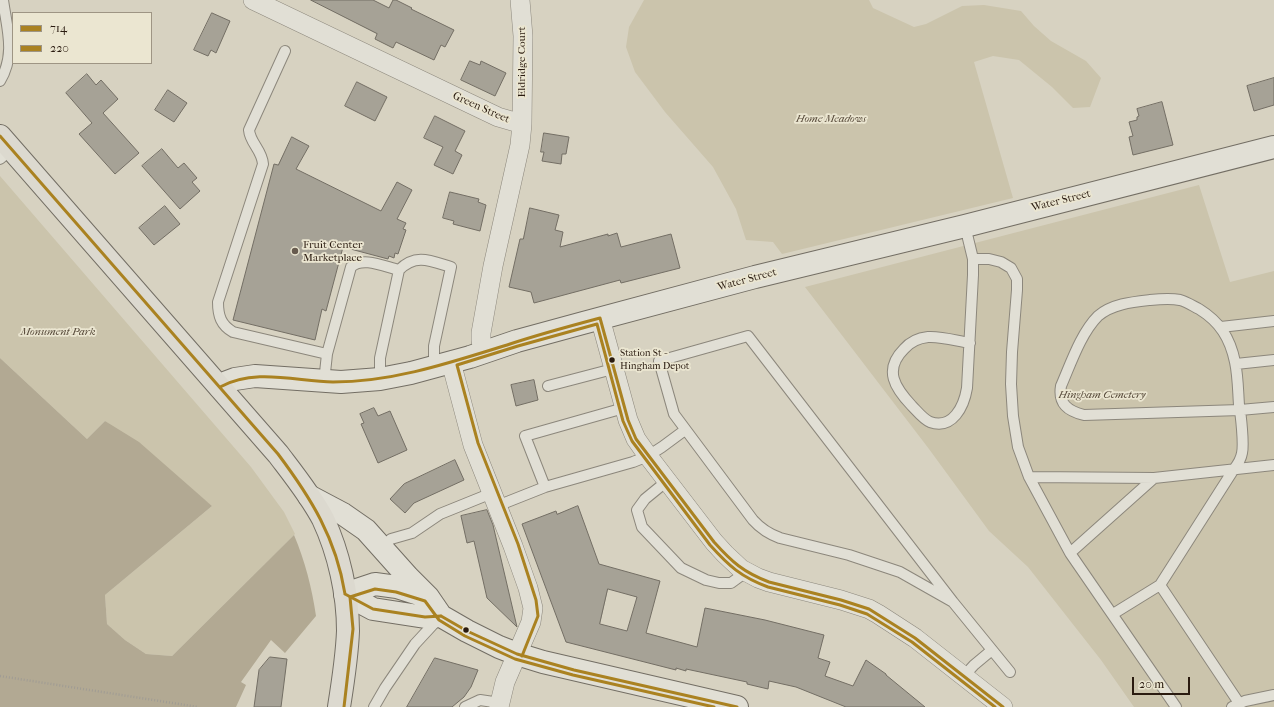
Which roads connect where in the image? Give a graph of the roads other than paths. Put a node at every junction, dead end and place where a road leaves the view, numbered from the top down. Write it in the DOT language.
graph roads {
  1 [pos="3,0"];
  2 [pos="253,0"];
  3 [pos="520,0"];
  4 [pos="285,51"];
  5 [pos="0,82"];
  6 [pos="522,124"];
  7 [pos="1274,147"];
  8 [pos="4,148"];
  9 [pos="964,226"];
  10 [pos="973,259"];
  11 [pos="399,270"];
  12 [pos="600,318"];
  13 [pos="1274,321"];
  14 [pos="1221,327"];
  15 [pos="970,343"];
  16 [pos="483,352"];
  17 [pos="327,354"];
  18 [pos="1274,360"];
  19 [pos="444,364"];
  20 [pos="1236,364"];
  21 [pos="613,368"];
  22 [pos="380,379"];
  23 [pos="324,382"];
  24 [pos="548,386"];
  25 [pos="220,387"];
  26 [pos="1274,407"];
  27 [pos="624,408"];
  28 [pos="1240,410"];
  29 [pos="685,430"];
  30 [pos="648,456"];
  31 [pos="1274,465"];
  32 [pos="1234,470"];
  33 [pos="1029,477"];
  34 [pos="1154,478"];
  35 [pos="667,481"];
  36 [pos="546,487"];
  37 [pos="309,496"];
  38 [pos="494,500"];
  39 [pos="382,547"];
  40 [pos="1070,553"];
  41 [pos="746,572"];
  42 [pos="1160,585"];
  43 [pos="345,594"];
  44 [pos="428,597"];
  45 [pos="953,602"];
  46 [pos="1113,614"];
  47 [pos="441,616"];
  48 [pos="992,650"];
  49 [pos="517,654"];
  50 [pos="1010,672"];
  51 [pos="964,676"];
  52 [pos="1274,695"];
  53 [pos="499,705"];
  54 [pos="1236,705"];
  55 [pos="339,707"];
  56 [pos="374,707"];
  57 [pos="465,707"];
  58 [pos="737,707"];
  59 [pos="1002,707"];
  60 [pos="1176,707"];
  1 -- 5 [label="lane"];
  2 -- 6 [label="street, Green Street"];
  3 -- 6 [label="street, Eldridge Court"];
  4 -- 17 [label="lane"];
  6 -- 16 [label="street, Green Street"];
  7 -- 9 [label="main road, Water Street"];
  8 -- 25 [label="main road"];
  9 -- 10 [label="lane"];
  9 -- 12 [label="main road, Water Street"];
  10 -- 15 [label="lane"];
  10 -- 33 [label="lane"];
  11 -- 17 [label="lane"];
  11 -- 19 [label="lane"];
  11 -- 22 [label="lane"];
  12 -- 16 [label="main road, Water Street"];
  12 -- 21 [label="street"];
  13 -- 14 [label="lane"];
  14 -- 20 [label="lane"];
  14 -- 28 [label="lane"];
  15 -- 15 [label="lane"];
  16 -- 19 [label="main road, Water Street"];
  17 -- 23 [label="lane"];
  18 -- 20 [label="lane"];
  19 -- 22 [label="main road, Water Street"];
  19 -- 38 [label="street"];
  20 -- 28 [label="lane"];
  21 -- 24 [label="lane"];
  21 -- 27 [label="street"];
  22 -- 23 [label="main road, Water Street"];
  23 -- 25 [label="main road, Water Street"];
  25 -- 37 [label="main road"];
  26 -- 28 [label="lane"];
  27 -- 30 [label="street"];
  27 -- 36 [label="lane"];
  28 -- 32 [label="lane"];
  29 -- 30 [label="lane"];
  29 -- 45 [label="lane"];
  29 -- 45 [label="lane"];
  30 -- 35 [label="street"];
  30 -- 36 [label="lane"];
  31 -- 32 [label="lane"];
  32 -- 34 [label="lane"];
  32 -- 42 [label="lane"];
  33 -- 34 [label="lane"];
  33 -- 40 [label="lane"];
  34 -- 40 [label="lane"];
  35 -- 41 [label="street"];
  35 -- 41 [label="lane"];
  36 -- 38 [label="lane"];
  37 -- 39 [label="main road"];
  37 -- 43 [label="main road"];
  38 -- 39 [label="lane"];
  38 -- 49 [label="street"];
  39 -- 44 [label="main road"];
  40 -- 46 [label="lane"];
  41 -- 51 [label="street"];
  42 -- 46 [label="lane"];
  42 -- 54 [label="lane"];
  43 -- 44 [label="main road"];
  43 -- 47 [label="main road"];
  43 -- 55 [label="main road"];
  44 -- 47 [label="main road"];
  45 -- 48 [label="lane"];
  46 -- 60 [label="lane"];
  47 -- 49 [label="main road"];
  47 -- 56 [label="lane"];
  48 -- 50 [label="lane"];
  48 -- 51 [label="lane"];
  49 -- 53 [label="street"];
  49 -- 58 [label="main road"];
  51 -- 59 [label="street"];
  52 -- 54 [label="lane"];
  53 -- 57 [label="lane"];
}
